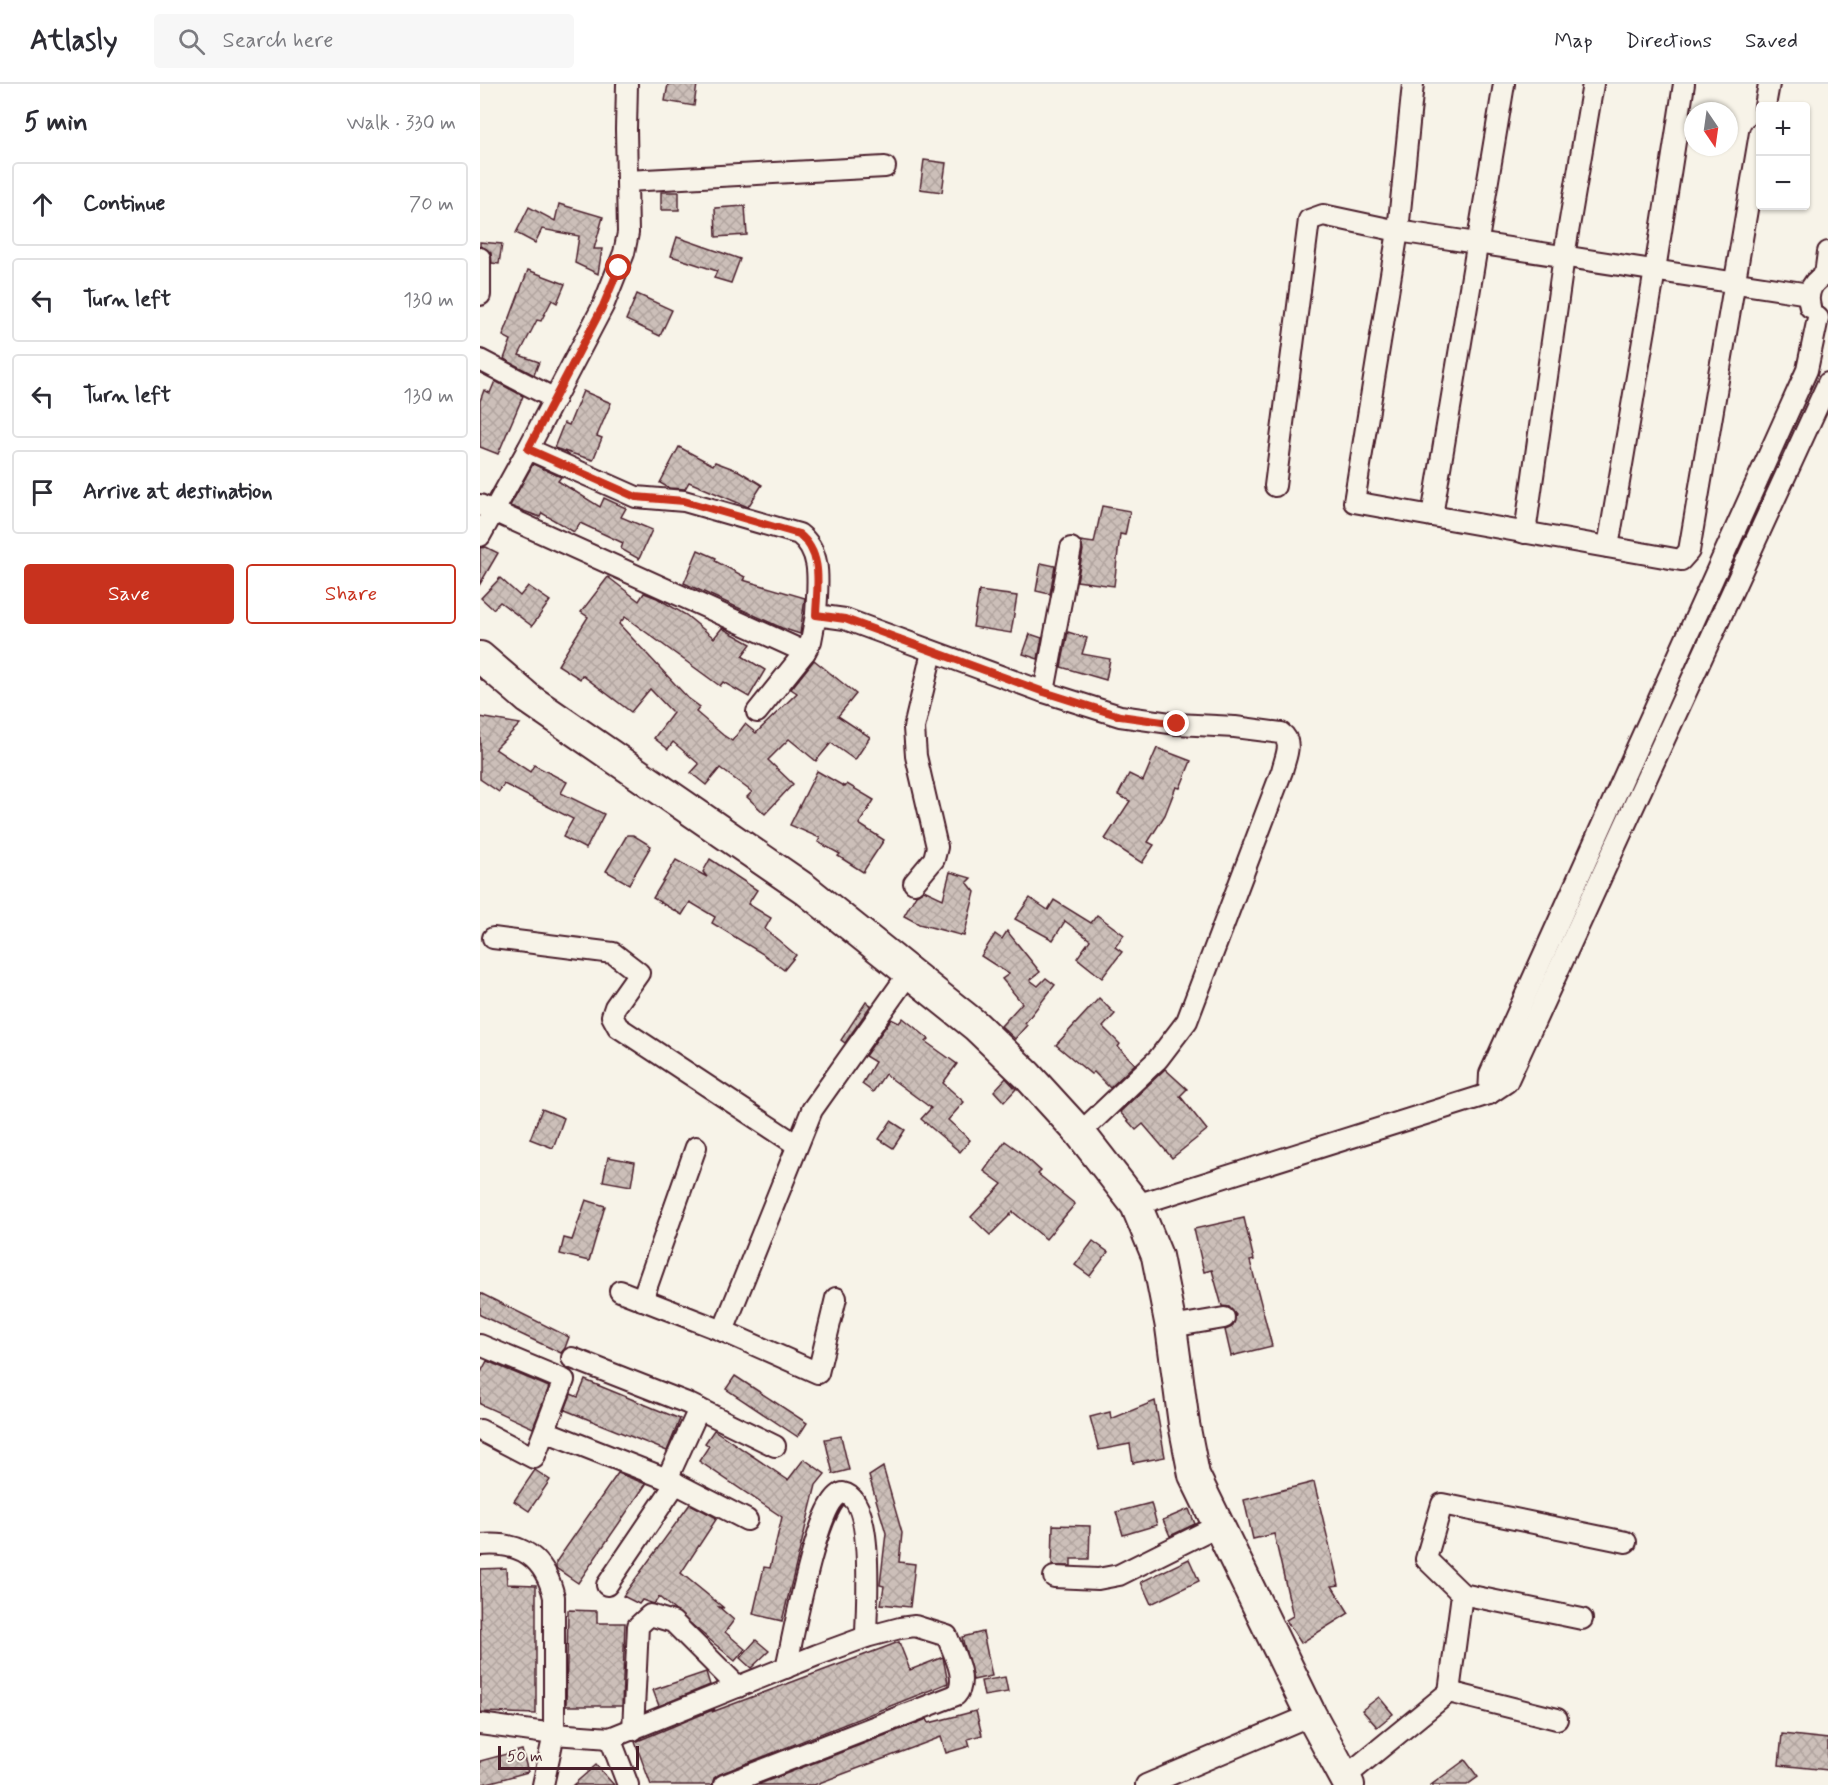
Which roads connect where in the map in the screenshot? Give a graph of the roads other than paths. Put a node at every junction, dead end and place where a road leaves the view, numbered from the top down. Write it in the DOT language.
graph roads {
  1 [pos="627,84"];
  2 [pos="1413,84"];
  3 [pos="1504,84"];
  4 [pos="1593,84"];
  5 [pos="1684,84"];
  6 [pos="1769,84"];
  7 [pos="1766,102"];
  8 [pos="1757,156"];
  9 [pos="885,167"];
  10 [pos="627,181"];
  11 [pos="1398,231"];
  12 [pos="1478,243"];
  13 [pos="1828,252"];
  14 [pos="1564,256"];
  15 [pos="480,258"];
  16 [pos="1655,270"];
  17 [pos="1827,274"];
  18 [pos="1736,282"];
  19 [pos="1809,294"];
  20 [pos="480,295"];
  21 [pos="1823,320"];
  22 [pos="480,360"];
  23 [pos="1828,383"];
  24 [pos="555,399"];
  25 [pos="528,449"];
  26 [pos="1275,486"];
  27 [pos="487,509"];
  28 [pos="1432,516"];
  29 [pos="1525,533"];
  30 [pos="480,536"];
  31 [pos="1608,547"];
  32 [pos="1071,548"];
  33 [pos="816,615"];
  34 [pos="805,652"];
  35 [pos="932,652"];
  36 [pos="480,657"];
  37 [pos="1044,692"];
  38 [pos="757,712"];
  39 [pos="914,883"];
  40 [pos="493,938"];
  41 [pos="909,973"];
  42 [pos="1489,1094"];
  43 [pos="1080,1133"];
  44 [pos="798,1145"];
  45 [pos="696,1147"];
  46 [pos="1136,1205"];
  47 [pos="620,1291"];
  48 [pos="836,1298"];
  49 [pos="642,1300"];
  50 [pos="1224,1318"];
  51 [pos="1171,1327"];
  52 [pos="723,1331"];
  53 [pos="480,1345"];
  54 [pos="564,1380"];
  55 [pos="699,1409"];
  56 [pos="480,1430"];
  57 [pos="545,1431"];
  58 [pos="775,1446"];
  59 [pos="671,1481"];
  60 [pos="747,1520"];
  61 [pos="1217,1526"];
  62 [pos="1626,1542"];
  63 [pos="480,1545"];
  64 [pos="1054,1577"];
  65 [pos="607,1585"];
  66 [pos="1462,1594"];
  67 [pos="1582,1619"];
  68 [pos="866,1637"];
  69 [pos="786,1668"];
  70 [pos="738,1687"];
  71 [pos="1449,1692"];
  72 [pos="1311,1715"];
  73 [pos="1557,1719"];
  74 [pos="480,1724"];
  75 [pos="633,1730"];
  76 [pos="554,1734"];
  77 [pos="610,1738"];
  78 [pos="1347,1781"];
  79 [pos="543,1785"];
  80 [pos="628,1785"];
  81 [pos="724,1785"];
  82 [pos="1146,1785"];
  1 -- 10 [label="street"];
  2 -- 11 [label="street"];
  3 -- 12 [label="street"];
  4 -- 14 [label="street"];
  5 -- 16 [label="street"];
  6 -- 7 [label="street"];
  8 -- 18 [label="street"];
  9 -- 10 [label="street"];
  10 -- 24 [label="street"];
  11 -- 12 [label="street"];
  11 -- 26 [label="street"];
  11 -- 28 [label="street"];
  12 -- 14 [label="street"];
  12 -- 28 [label="street"];
  13 -- 17 [label="street"];
  14 -- 16 [label="street"];
  14 -- 29 [label="street"];
  15 -- 20 [label="street"];
  16 -- 18 [label="street"];
  16 -- 31 [label="street"];
  17 -- 19 [label="street"];
  18 -- 19 [label="street"];
  18 -- 31 [label="street"];
  19 -- 21 [label="street"];
  21 -- 42 [label="street"];
  22 -- 24 [label="street"];
  23 -- 42 [label="street"];
  24 -- 25 [label="street"];
  25 -- 27 [label="street"];
  25 -- 33 [label="street"];
  27 -- 30 [label="street"];
  27 -- 34 [label="street"];
  28 -- 29 [label="street"];
  29 -- 31 [label="street"];
  32 -- 37 [label="street"];
  33 -- 34 [label="street"];
  33 -- 35 [label="street"];
  34 -- 38 [label="street"];
  35 -- 37 [label="street"];
  35 -- 39 [label="street"];
  36 -- 41 [label="main road"];
  37 -- 43 [label="street"];
  40 -- 44 [label="street"];
  41 -- 43 [label="main road"];
  41 -- 44 [label="street"];
  42 -- 46 [label="street"];
  43 -- 46 [label="main road"];
  44 -- 52 [label="street"];
  45 -- 49 [label="street"];
  46 -- 51 [label="main road"];
  47 -- 49 [label="street"];
  48 -- 52 [label="street"];
  49 -- 52 [label="street"];
  50 -- 51 [label="street"];
  51 -- 61 [label="main road"];
  53 -- 54 [label="street"];
  54 -- 55 [label="street"];
  54 -- 57 [label="street"];
  55 -- 58 [label="street"];
  55 -- 59 [label="street"];
  56 -- 57 [label="street"];
  57 -- 59 [label="street"];
  59 -- 60 [label="street"];
  59 -- 65 [label="street"];
  61 -- 64 [label="street"];
  61 -- 72 [label="main road"];
  62 -- 66 [label="street"];
  63 -- 76 [label="street"];
  66 -- 67 [label="street"];
  66 -- 71 [label="street"];
  68 -- 69 [label="street"];
  68 -- 69 [label="street"];
  68 -- 81 [label="street"];
  69 -- 70 [label="street"];
  70 -- 75 [label="street"];
  70 -- 75 [label="street"];
  71 -- 73 [label="street"];
  71 -- 78 [label="street"];
  72 -- 78 [label="main road"];
  72 -- 82 [label="street"];
  74 -- 76 [label="street"];
  75 -- 77 [label="street"];
  76 -- 77 [label="street"];
  76 -- 79 [label="street"];
  77 -- 80 [label="street"];
}
